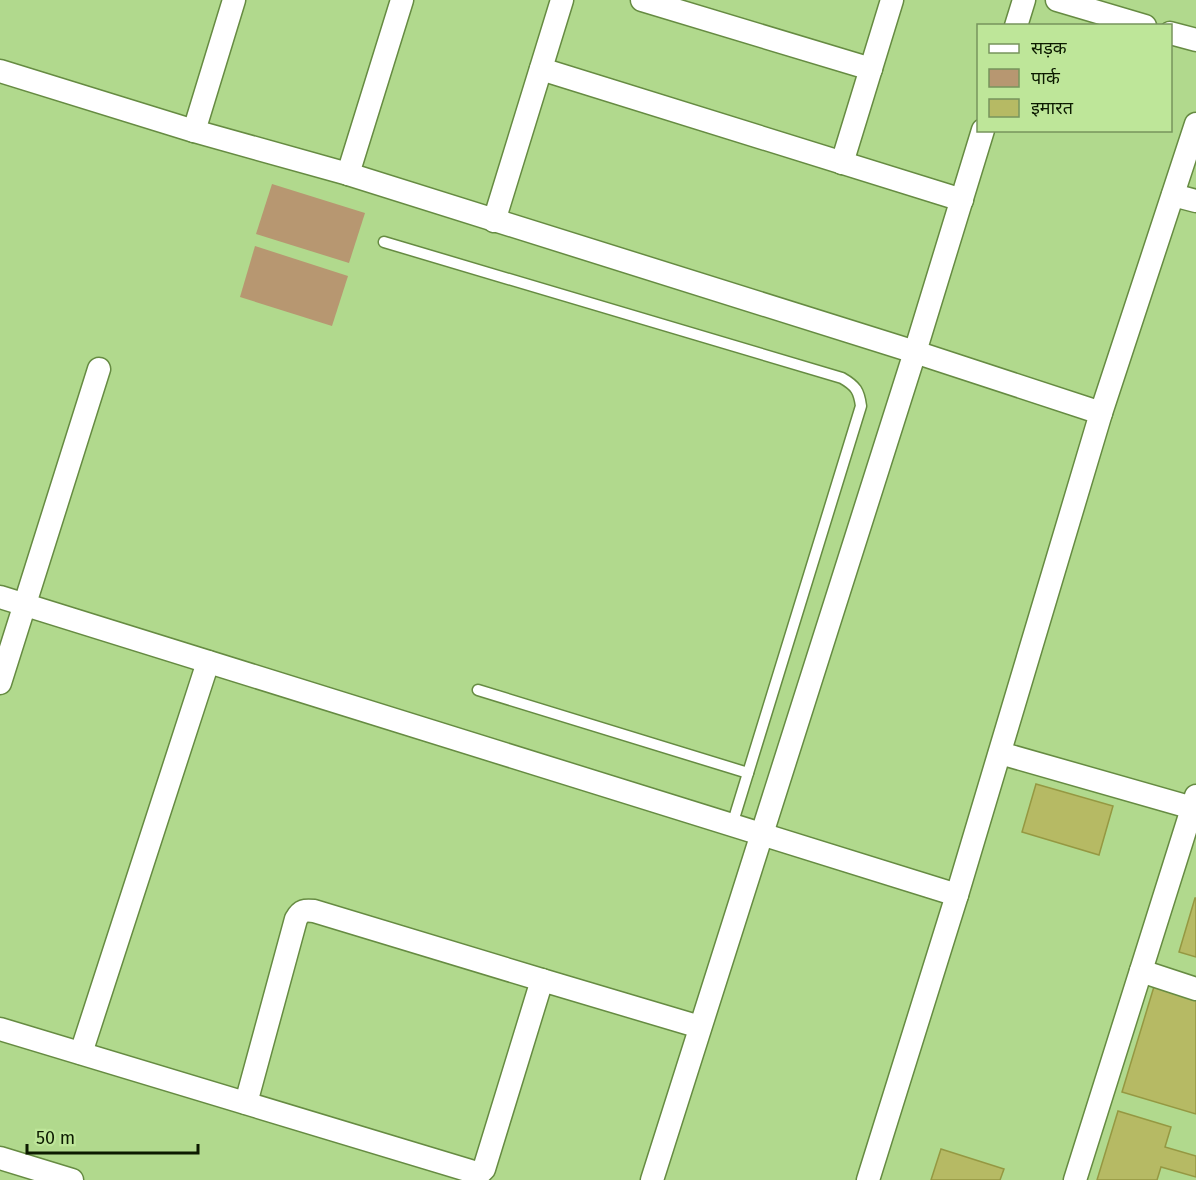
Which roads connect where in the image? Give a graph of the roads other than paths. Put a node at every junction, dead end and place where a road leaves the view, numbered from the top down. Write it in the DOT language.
graph roads {
  1 [pos="234,0"];
  2 [pos="402,0"];
  3 [pos="562,0"];
  4 [pos="892,0"];
  5 [pos="1024,0"];
  6 [pos="1057,0"];
  7 [pos="657,2"];
  8 [pos="1017,24"];
  9 [pos="1138,24"];
  10 [pos="1172,34"];
  11 [pos="1196,40"];
  12 [pos="541,69"];
  13 [pos="871,69"];
  14 [pos="0,71"];
  15 [pos="1196,124"];
  16 [pos="194,131"];
  17 [pos="982,132"];
  18 [pos="842,163"];
  19 [pos="348,174"];
  20 [pos="1173,195"];
  21 [pos="962,200"];
  22 [pos="1196,201"];
  23 [pos="494,221"];
  24 [pos="384,242"];
  25 [pos="915,352"];
  26 [pos="99,369"];
  27 [pos="1101,414"];
  28 [pos="0,597"];
  29 [pos="24,604"];
  30 [pos="208,662"];
  31 [pos="0,683"];
  32 [pos="478,690"];
  33 [pos="1000,753"];
  34 [pos="748,773"];
  35 [pos="1195,805"];
  36 [pos="732,825"];
  37 [pos="762,834"];
  38 [pos="957,895"];
  39 [pos="1141,971"];
  40 [pos="542,980"];
  41 [pos="1196,989"];
  42 [pos="700,1027"];
  43 [pos="0,1029"];
  44 [pos="81,1053"];
  45 [pos="246,1103"];
  46 [pos="0,1158"];
  47 [pos="72,1180"];
  48 [pos="652,1180"];
  49 [pos="868,1180"];
  50 [pos="1076,1180"];
  1 -- 16 [label="street"];
  2 -- 19 [label="street"];
  3 -- 12 [label="street"];
  4 -- 13 [label="street"];
  5 -- 8 [label="street"];
  6 -- 9 [label="street"];
  7 -- 13 [label="street"];
  10 -- 11 [label="street"];
  12 -- 18 [label="street"];
  12 -- 23 [label="street"];
  13 -- 18 [label="street"];
  14 -- 16 [label="street"];
  15 -- 20 [label="street"];
  16 -- 19 [label="street"];
  17 -- 21 [label="street"];
  18 -- 21 [label="street"];
  19 -- 23 [label="street"];
  20 -- 22 [label="street"];
  20 -- 27 [label="street"];
  21 -- 25 [label="street"];
  23 -- 25 [label="street"];
  24 -- 34 [label="lane"];
  25 -- 27 [label="street"];
  25 -- 37 [label="street"];
  26 -- 29 [label="street"];
  27 -- 33 [label="street"];
  28 -- 29 [label="street"];
  29 -- 30 [label="street"];
  29 -- 31 [label="street"];
  30 -- 36 [label="street"];
  30 -- 44 [label="street"];
  32 -- 34 [label="lane"];
  33 -- 35 [label="street"];
  33 -- 38 [label="street"];
  34 -- 36 [label="lane"];
  35 -- 39 [label="street"];
  36 -- 37 [label="street"];
  37 -- 38 [label="street"];
  37 -- 42 [label="street"];
  38 -- 49 [label="street"];
  39 -- 41 [label="street"];
  39 -- 50 [label="street"];
  40 -- 42 [label="street"];
  40 -- 45 [label="street"];
  40 -- 45 [label="street"];
  42 -- 48 [label="street"];
  43 -- 44 [label="street"];
  44 -- 45 [label="street"];
  46 -- 47 [label="street"];
}
